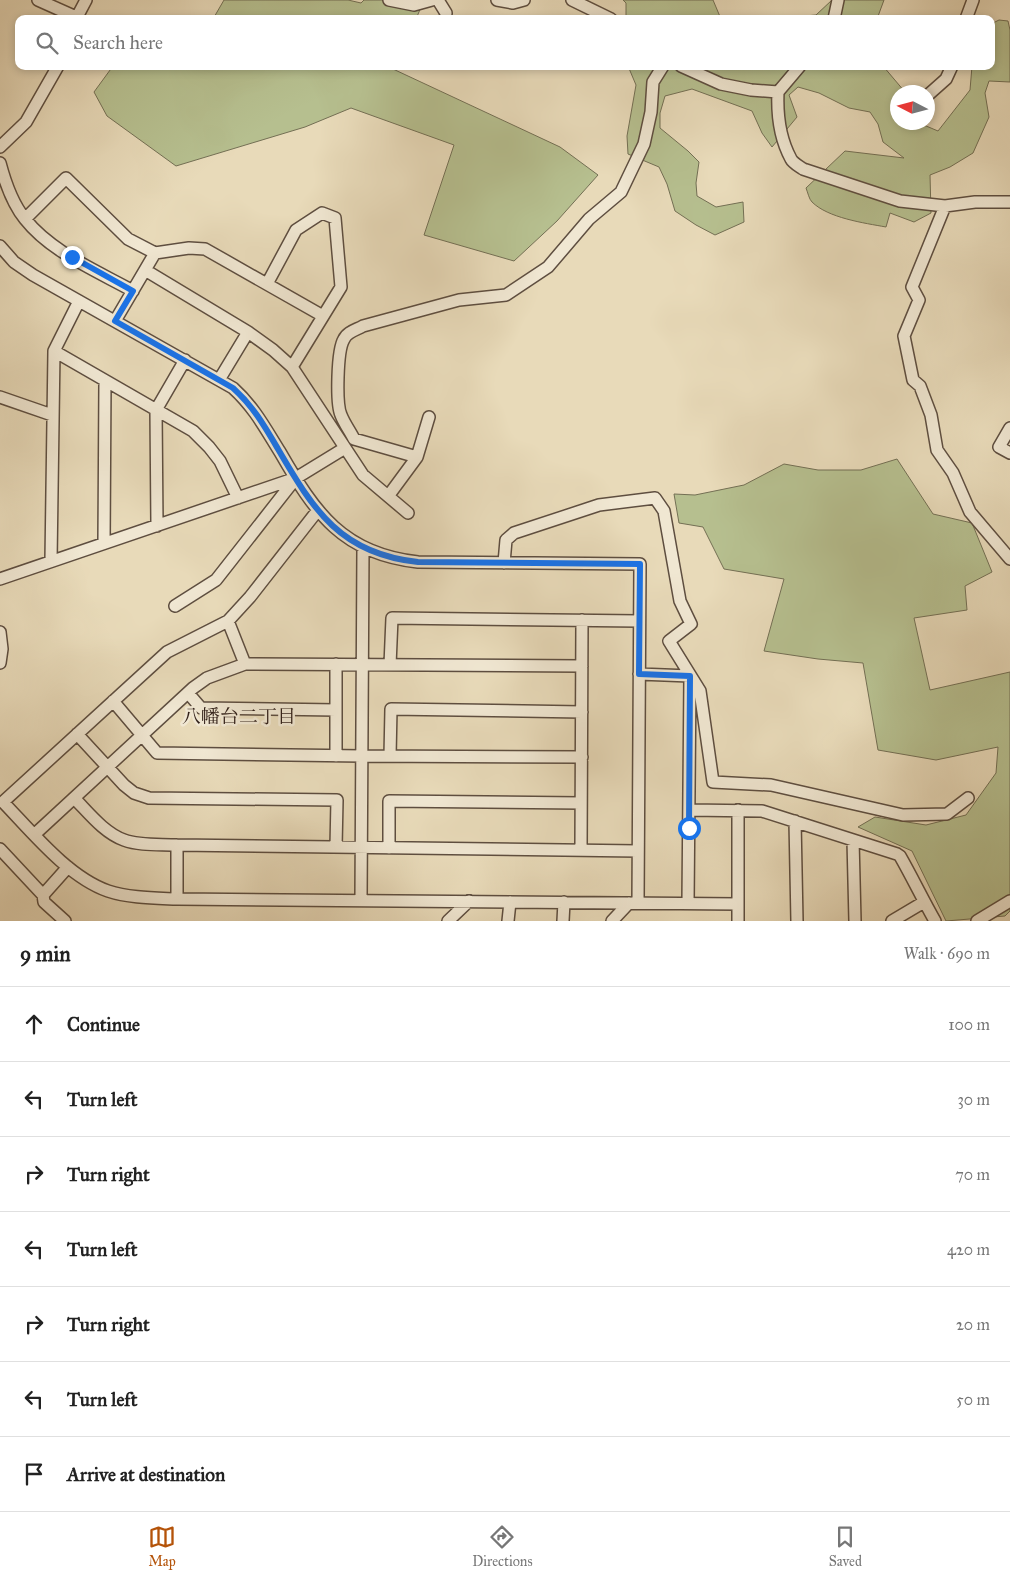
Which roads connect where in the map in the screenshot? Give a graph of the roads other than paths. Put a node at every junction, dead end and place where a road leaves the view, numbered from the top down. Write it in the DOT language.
graph roads {
  1 [pos="38,0"];
  2 [pos="86,0"];
  3 [pos="389,0"];
  4 [pos="432,0"];
  5 [pos="438,0"];
  6 [pos="497,0"];
  7 [pos="524,0"];
  8 [pos="572,0"];
  9 [pos="838,0"];
  10 [pos="973,0"];
  11 [pos="70,15"];
  12 [pos="78,15"];
  13 [pos="446,15"];
  14 [pos="604,15"];
  15 [pos="835,15"];
  16 [pos="967,15"];
  17 [pos="57,70"];
  18 [pos="660,70"];
  19 [pos="690,70"];
  20 [pos="797,70"];
  21 [pos="950,70"];
  22 [pos="935,88"];
  23 [pos="778,92"];
  24 [pos="0,147"];
  25 [pos="0,163"];
  26 [pos="1010,202"];
  27 [pos="944,206"];
  28 [pos="25,219"];
  29 [pos="0,246"];
  30 [pos="155,253"];
  31 [pos="145,270"];
  32 [pos="267,284"];
  33 [pos="133,291"];
  34 [pos="79,300"];
  35 [pos="324,316"];
  36 [pos="115,321"];
  37 [pos="248,332"];
  38 [pos="54,350"];
  39 [pos="185,360"];
  40 [pos="292,367"];
  41 [pos="219,380"];
  42 [pos="105,381"];
  43 [pos="0,397"];
  44 [pos="156,410"];
  45 [pos="52,414"];
  46 [pos="429,417"];
  47 [pos="1010,428"];
  48 [pos="345,448"];
  49 [pos="1010,453"];
  50 [pos="417,457"];
  51 [pos="296,478"];
  52 [pos="388,495"];
  53 [pos="238,498"];
  54 [pos="318,510"];
  55 [pos="408,513"];
  56 [pos="157,526"];
  57 [pos="104,543"];
  58 [pos="363,548"];
  59 [pos="1010,559"];
  60 [pos="51,561"];
  61 [pos="504,563"];
  62 [pos="0,579"];
  63 [pos="175,606"];
  64 [pos="582,620"];
  65 [pos="228,621"];
  66 [pos="639,621"];
  67 [pos="0,632"];
  68 [pos="0,663"];
  69 [pos="246,664"];
  70 [pos="336,664"];
  71 [pos="362,664"];
  72 [pos="390,665"];
  73 [pos="582,666"];
  74 [pos="639,674"];
  75 [pos="690,676"];
  76 [pos="188,693"];
  77 [pos="113,701"];
  78 [pos="336,710"];
  79 [pos="582,712"];
  80 [pos="77,734"];
  81 [pos="142,735"];
  82 [pos="336,756"];
  83 [pos="362,756"];
  84 [pos="390,756"];
  85 [pos="582,757"];
  86 [pos="107,767"];
  87 [pos="74,798"];
  88 [pos="968,798"];
  89 [pos="581,803"];
  90 [pos="689,810"];
  91 [pos="738,810"];
  92 [pos="795,822"];
  93 [pos="35,834"];
  94 [pos="853,840"];
  95 [pos="177,845"];
  96 [pos="336,847"];
  97 [pos="361,848"];
  98 [pos="389,848"];
  99 [pos="0,849"];
  100 [pos="581,850"];
  101 [pos="638,851"];
  102 [pos="68,867"];
  103 [pos="43,894"];
  104 [pos="176,899"];
  105 [pos="361,900"];
  106 [pos="469,901"];
  107 [pos="1010,901"];
  108 [pos="510,902"];
  109 [pos="564,902"];
  110 [pos="924,902"];
  111 [pos="633,903"];
  112 [pos="688,903"];
  113 [pos="738,904"];
  114 [pos="65,921"];
  115 [pos="448,921"];
  116 [pos="508,921"];
  117 [pos="563,921"];
  118 [pos="612,921"];
  119 [pos="738,921"];
  120 [pos="797,921"];
  121 [pos="855,921"];
  122 [pos="892,921"];
  123 [pos="935,921"];
  124 [pos="977,921"];
  1 -- 11 [label="street"];
  2 -- 12 [label="street"];
  3 -- 4 [label="street"];
  5 -- 13 [label="street"];
  6 -- 7 [label="street"];
  8 -- 14 [label="street"];
  9 -- 15 [label="street"];
  10 -- 16 [label="street"];
  17 -- 24 [label="street"];
  18 -- 50 [label="street"];
  19 -- 23 [label="street"];
  20 -- 23 [label="street"];
  21 -- 22 [label="street"];
  23 -- 27 [label="street"];
  25 -- 28 [label="street"];
  26 -- 27 [label="street"];
  27 -- 59 [label="street"];
  28 -- 30 [label="street"];
  28 -- 33 [label="street"];
  29 -- 34 [label="street"];
  30 -- 31 [label="street"];
  30 -- 32 [label="street"];
  31 -- 33 [label="street"];
  31 -- 37 [label="street"];
  32 -- 35 [label="street"];
  32 -- 35 [label="street"];
  33 -- 36 [label="street"];
  34 -- 36 [label="street"];
  34 -- 38 [label="street"];
  35 -- 40 [label="street"];
  36 -- 39 [label="street"];
  37 -- 40 [label="street"];
  37 -- 41 [label="street"];
  38 -- 42 [label="street"];
  38 -- 45 [label="street"];
  39 -- 41 [label="street"];
  39 -- 44 [label="street"];
  40 -- 48 [label="street"];
  41 -- 51 [label="street"];
  42 -- 44 [label="street"];
  42 -- 57 [label="street"];
  43 -- 45 [label="street"];
  44 -- 53 [label="street"];
  44 -- 56 [label="street"];
  45 -- 60 [label="street"];
  46 -- 50 [label="street"];
  47 -- 49 [label="street"];
  48 -- 51 [label="street"];
  48 -- 52 [label="street"];
  50 -- 52 [label="street"];
  51 -- 53 [label="street"];
  51 -- 54 [label="street"];
  51 -- 63 [label="street"];
  52 -- 55 [label="street"];
  53 -- 56 [label="street"];
  54 -- 58 [label="street"];
  54 -- 65 [label="street"];
  56 -- 57 [label="street"];
  57 -- 60 [label="street"];
  58 -- 61 [label="street"];
  58 -- 71 [label="street"];
  60 -- 62 [label="street"];
  61 -- 66 [label="street"];
  61 -- 75 [label="street"];
  64 -- 66 [label="street"];
  64 -- 72 [label="street"];
  64 -- 73 [label="street"];
  65 -- 69 [label="street"];
  65 -- 77 [label="street"];
  66 -- 74 [label="street"];
  67 -- 68 [label="street"];
  69 -- 70 [label="street"];
  69 -- 76 [label="street"];
  70 -- 71 [label="street"];
  70 -- 78 [label="street"];
  71 -- 72 [label="street"];
  71 -- 83 [label="street"];
  72 -- 73 [label="street"];
  73 -- 79 [label="street"];
  74 -- 75 [label="street"];
  74 -- 101 [label="street"];
  75 -- 88 [label="street"];
  75 -- 90 [label="street"];
  76 -- 78 [label="street"];
  76 -- 81 [label="street"];
  77 -- 80 [label="street"];
  77 -- 81 [label="street"];
  78 -- 82 [label="street"];
  79 -- 84 [label="street"];
  79 -- 85 [label="street"];
  80 -- 86 [label="street"];
  80 -- 93 [label="street"];
  81 -- 82 [label="street"];
  81 -- 86 [label="street"];
  82 -- 83 [label="street"];
  83 -- 84 [label="street"];
  83 -- 97 [label="street"];
  84 -- 85 [label="street"];
  85 -- 89 [label="street"];
  86 -- 87 [label="street"];
  86 -- 96 [label="street"];
  87 -- 93 [label="street"];
  87 -- 95 [label="street"];
  89 -- 98 [label="street"];
  89 -- 100 [label="street"];
  90 -- 91 [label="street"];
  90 -- 112 [label="street"];
  91 -- 92 [label="street"];
  91 -- 113 [label="street"];
  92 -- 94 [label="street"];
  92 -- 120 [label="street"];
  93 -- 102 [label="street"];
  94 -- 110 [label="street"];
  94 -- 121 [label="street"];
  95 -- 96 [label="street"];
  95 -- 104 [label="street"];
  96 -- 97 [label="street"];
  97 -- 98 [label="street"];
  97 -- 105 [label="street"];
  98 -- 100 [label="street"];
  99 -- 103 [label="street"];
  100 -- 101 [label="street"];
  101 -- 111 [label="street"];
  102 -- 103 [label="street"];
  102 -- 104 [label="street"];
  103 -- 114 [label="street"];
  104 -- 105 [label="street"];
  105 -- 106 [label="street"];
  106 -- 108 [label="street"];
  106 -- 115 [label="street"];
  107 -- 124 [label="street"];
  108 -- 109 [label="street"];
  108 -- 116 [label="street"];
  109 -- 111 [label="street"];
  109 -- 117 [label="street"];
  110 -- 122 [label="street"];
  110 -- 123 [label="street"];
  111 -- 112 [label="street"];
  111 -- 118 [label="street"];
  112 -- 113 [label="street"];
  113 -- 119 [label="street"];
}
